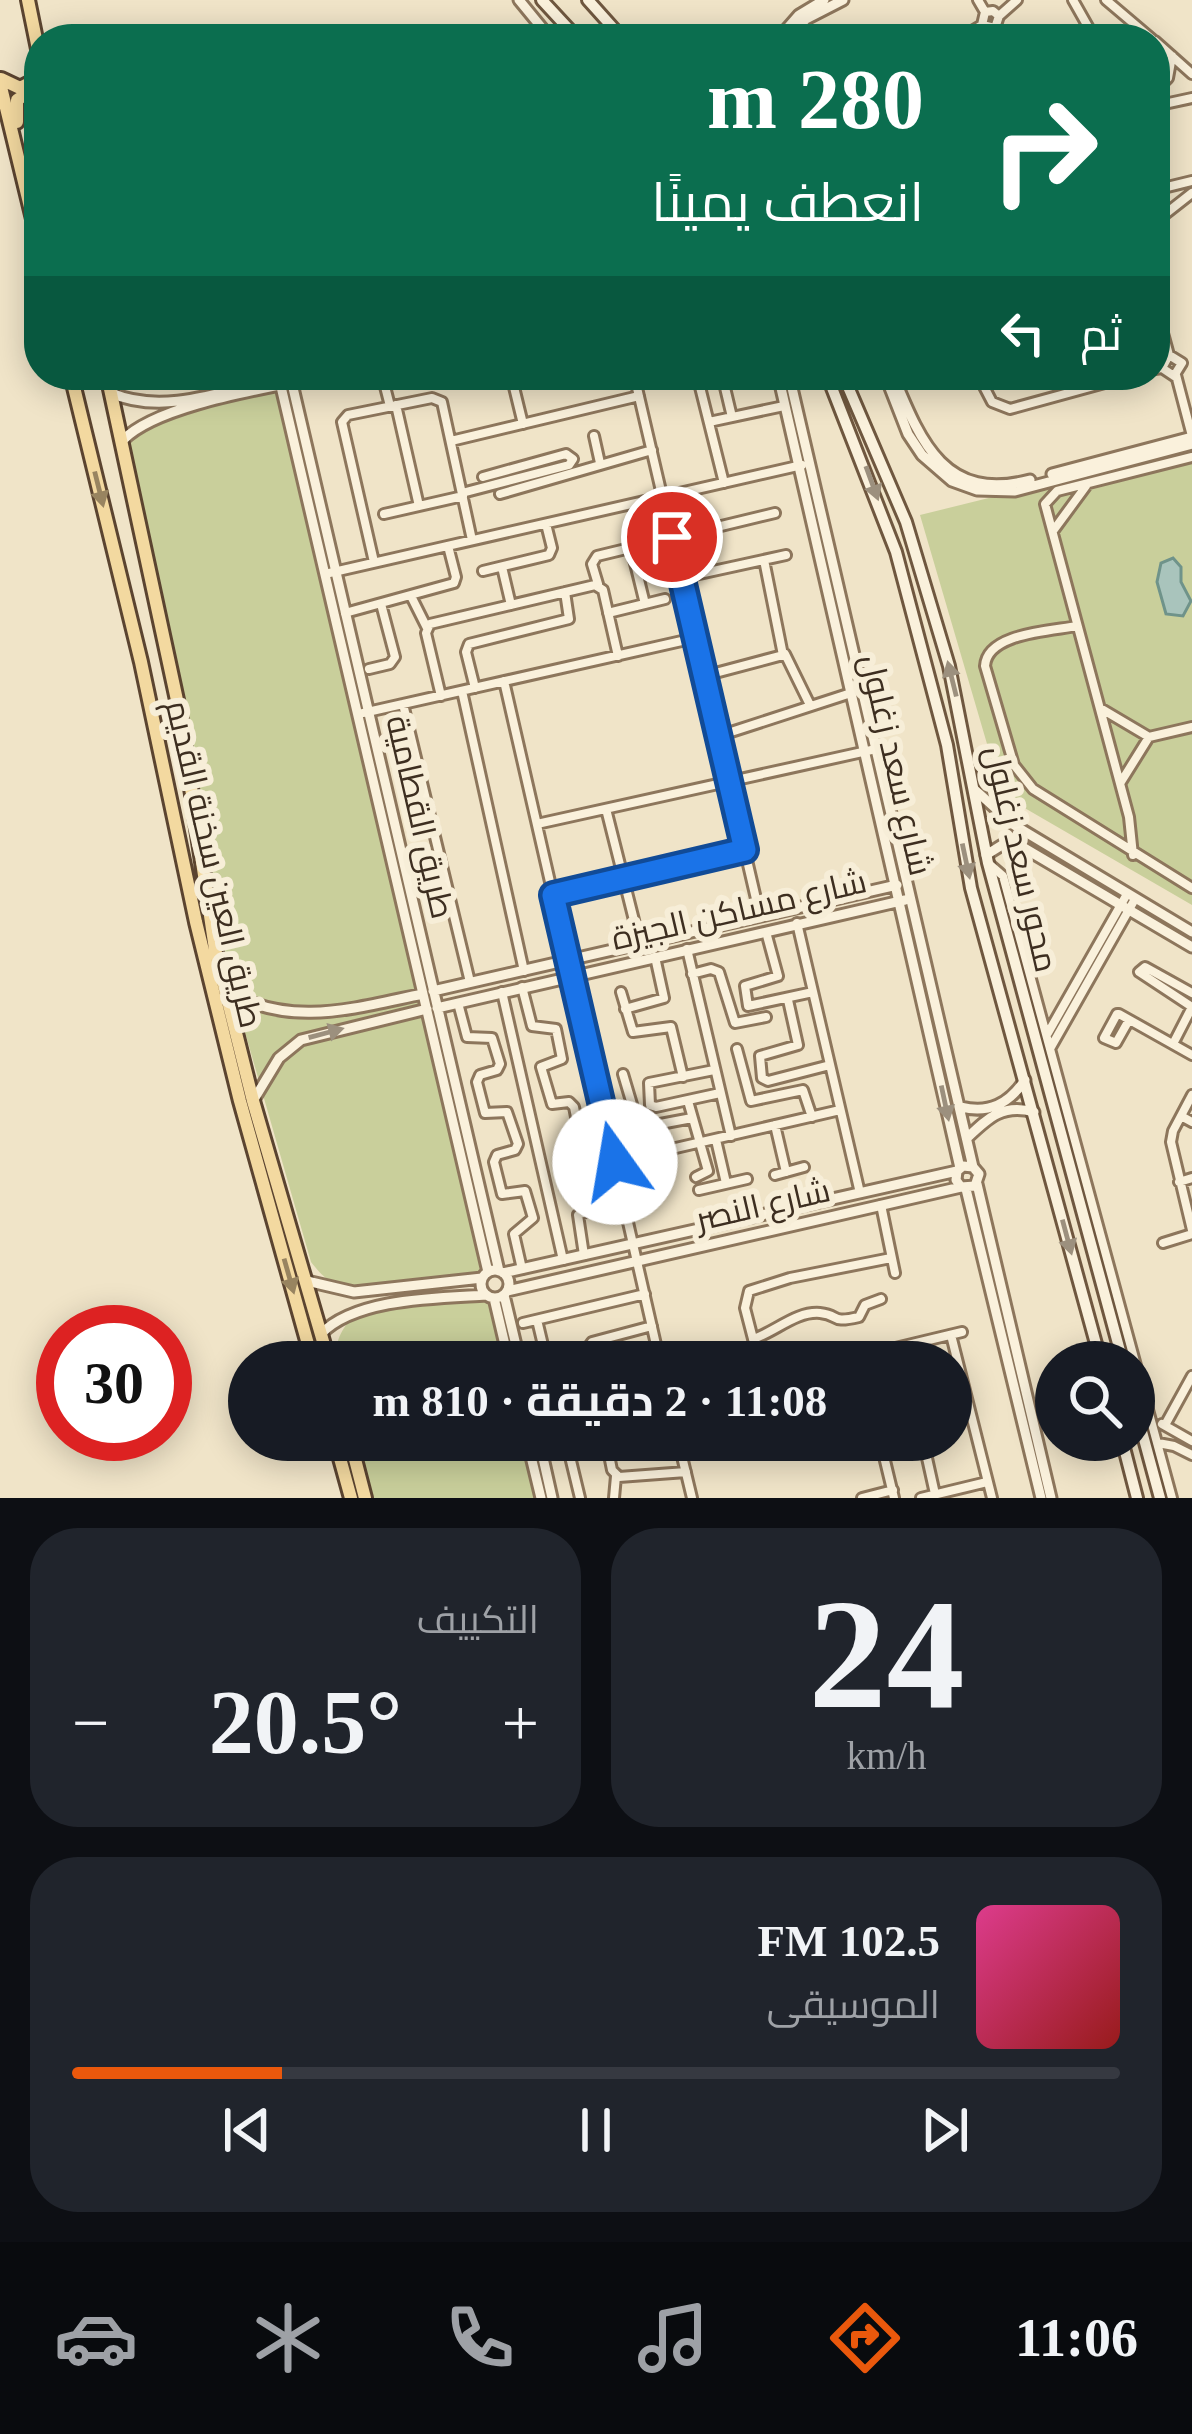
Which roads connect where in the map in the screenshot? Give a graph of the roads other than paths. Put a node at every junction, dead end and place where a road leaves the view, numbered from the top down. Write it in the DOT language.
graph roads {
  1 [pos="519,0"];
  2 [pos="542,0"];
  3 [pos="588,0"];
  4 [pos="824,0"];
  5 [pos="843,0"];
  6 [pos="978,0"];
  7 [pos="1017,0"];
  8 [pos="1106,0"];
  9 [pos="985,12"];
  10 [pos="999,16"];
  11 [pos="539,24"];
  12 [pos="564,24"];
  13 [pos="610,24"];
  14 [pos="793,24"];
  15 [pos="800,24"];
  16 [pos="982,24"];
  17 [pos="996,24"];
  18 [pos="1134,24"];
  19 [pos="1172,56"];
  20 [pos="1170,67"];
  21 [pos="1192,74"];
  22 [pos="0,80"];
  23 [pos="24,96"];
  24 [pos="14,142"];
  25 [pos="24,183"];
  26 [pos="1187,362"];
  27 [pos="1170,375"];
  28 [pos="1176,375"];
  29 [pos="75,390"];
  30 [pos="110,390"];
  31 [pos="234,390"];
  32 [pos="250,390"];
  33 [pos="288,390"];
  34 [pos="387,390"];
  35 [pos="515,390"];
  36 [pos="638,390"];
  37 [pos="701,390"];
  38 [pos="726,390"];
  39 [pos="781,390"];
  40 [pos="791,390"];
  41 [pos="833,390"];
  42 [pos="849,390"];
  43 [pos="896,390"];
  44 [pos="986,390"];
  45 [pos="1062,390"];
  46 [pos="111,393"];
  47 [pos="639,396"];
  48 [pos="393,406"];
  49 [pos="784,406"];
  50 [pos="732,417"];
  51 [pos="709,422"];
  52 [pos="523,424"];
  53 [pos="594,436"];
  54 [pos="1192,439"];
  55 [pos="123,440"];
  56 [pos="451,441"];
  57 [pos="652,450"];
  58 [pos="1192,457"];
  59 [pos="600,463"];
  60 [pos="803,465"];
  61 [pos="526,471"];
  62 [pos="483,477"];
  63 [pos="724,483"];
  64 [pos="1087,485"];
  65 [pos="500,494"];
  66 [pos="463,495"];
  67 [pos="662,497"];
  68 [pos="418,506"];
  69 [pos="775,513"];
  70 [pos="384,514"];
  71 [pos="546,524"];
  72 [pos="1051,534"];
  73 [pos="672,537"];
  74 [pos="472,540"];
  75 [pos="448,546"];
  76 [pos="631,547"];
  77 [pos="786,555"];
  78 [pos="764,560"];
  79 [pos="374,562"];
  80 [pos="502,566"];
  81 [pos="483,571"];
  82 [pos="330,572"];
  83 [pos="681,578"];
  84 [pos="598,585"];
  85 [pos="565,592"];
  86 [pos="412,596"];
  87 [pos="665,599"];
  88 [pos="381,604"];
  89 [pos="512,604"];
  90 [pos="645,604"];
  91 [pos="608,613"];
  92 [pos="345,614"];
  93 [pos="935,619"];
  94 [pos="1077,626"];
  95 [pos="427,628"];
  96 [pos="917,628"];
  97 [pos="695,638"];
  98 [pos="784,653"];
  99 [pos="169,655"];
  100 [pos="619,656"];
  101 [pos="142,662"];
  102 [pos="369,669"];
  103 [pos="704,676"];
  104 [pos="504,682"];
  105 [pos="475,688"];
  106 [pos="462,691"];
  107 [pos="851,693"];
  108 [pos="441,696"];
  109 [pos="403,704"];
  110 [pos="810,705"];
  111 [pos="1100,708"];
  112 [pos="363,713"];
  113 [pos="1192,727"];
  114 [pos="731,732"];
  115 [pos="1150,737"];
  116 [pos="871,750"];
  117 [pos="729,782"];
  118 [pos="1121,783"];
  119 [pos="974,789"];
  120 [pos="606,809"];
  121 [pos="537,824"];
  122 [pos="1024,831"];
  123 [pos="1019,845"];
  124 [pos="745,850"];
  125 [pos="1133,855"];
  126 [pos="987,859"];
  127 [pos="624,878"];
  128 [pos="903,884"];
  129 [pos="1192,888"];
  130 [pos="553,895"];
  131 [pos="1131,896"];
  132 [pos="907,900"];
  133 [pos="1125,907"];
  134 [pos="760,916"];
  135 [pos="797,923"];
  136 [pos="766,930"];
  137 [pos="1192,932"];
  138 [pos="640,944"];
  139 [pos="1192,946"];
  140 [pos="686,948"];
  141 [pos="654,956"];
  142 [pos="568,960"];
  143 [pos="524,971"];
  144 [pos="692,974"];
  145 [pos="572,976"];
  146 [pos="1168,980"];
  147 [pos="470,982"];
  148 [pos="522,987"];
  149 [pos="225,990"];
  150 [pos="1162,990"];
  151 [pos="502,992"];
  152 [pos="621,992"];
  153 [pos="813,992"];
  154 [pos="428,993"];
  155 [pos="1029,993"];
  156 [pos="1192,993"];
  157 [pos="788,1000"];
  158 [pos="458,1003"];
  159 [pos="1192,1007"];
  160 [pos="432,1009"];
  161 [pos="626,1009"];
  162 [pos="766,1017"];
  163 [pos="1129,1020"];
  164 [pos="1047,1036"];
  165 [pos="1173,1045"];
  166 [pos="1050,1048"];
  167 [pos="737,1049"];
  168 [pos="1192,1055"];
  169 [pos="830,1064"];
  170 [pos="714,1070"];
  171 [pos="623,1074"];
  172 [pos="683,1077"];
  173 [pos="1025,1080"];
  174 [pos="1054,1084"];
  175 [pos="720,1093"];
  176 [pos="1192,1095"];
  177 [pos="253,1101"];
  178 [pos="688,1101"];
  179 [pos="961,1107"];
  180 [pos="840,1110"];
  181 [pos="1034,1112"];
  182 [pos="1181,1116"];
  183 [pos="812,1117"];
  184 [pos="692,1118"];
  185 [pos="1192,1122"];
  186 [pos="775,1125"];
  187 [pos="730,1136"];
  188 [pos="967,1138"];
  189 [pos="716,1140"];
  190 [pos="700,1144"];
  191 [pos="615,1162"];
  192 [pos="804,1167"];
  193 [pos="973,1167"];
  194 [pos="958,1170"];
  195 [pos="696,1177"];
  196 [pos="1192,1178"];
  197 [pos="747,1179"];
  198 [pos="1179,1182"];
  199 [pos="726,1184"];
  200 [pos="968,1187"];
  201 [pos="699,1190"];
  202 [pos="860,1193"];
  203 [pos="881,1205"];
  204 [pos="1192,1232"];
  205 [pos="1163,1243"];
  206 [pos="633,1244"];
  207 [pos="584,1256"];
  208 [pos="892,1258"];
  209 [pos="562,1260"];
  210 [pos="637,1261"];
  211 [pos="522,1269"];
  212 [pos="493,1273"];
  213 [pos="895,1273"];
  214 [pos="307,1281"];
  215 [pos="645,1294"];
  216 [pos="498,1295"];
  217 [pos="881,1299"];
  218 [pos="1109,1306"];
  219 [pos="1085,1308"];
  220 [pos="537,1319"];
  221 [pos="523,1323"];
  222 [pos="652,1326"];
  223 [pos="321,1334"];
  224 [pos="753,1339"];
  225 [pos="307,1341"];
  226 [pos="323,1341"];
  227 [pos="506,1341"];
  228 [pos="513,1341"];
  229 [pos="543,1341"];
  230 [pos="596,1341"];
  231 [pos="655,1341"];
  232 [pos="930,1341"];
  233 [pos="958,1341"];
  234 [pos="1095,1341"];
  235 [pos="1118,1341"];
  236 [pos="1126,1341"];
  237 [pos="1192,1376"];
  238 [pos="972,1418"];
  239 [pos="1155,1420"];
  240 [pos="1165,1425"];
  241 [pos="1155,1432"];
  242 [pos="1192,1441"];
  243 [pos="1158,1443"];
  244 [pos="1192,1455"];
  245 [pos="341,1461"];
  246 [pos="355,1461"];
  247 [pos="532,1461"];
  248 [pos="543,1461"];
  249 [pos="571,1461"];
  250 [pos="612,1461"];
  251 [pos="683,1461"];
  252 [pos="885,1461"];
  253 [pos="927,1461"];
  254 [pos="1127,1461"];
  255 [pos="1154,1461"];
  256 [pos="686,1472"];
  257 [pos="616,1476"];
  258 [pos="1160,1477"];
  259 [pos="987,1482"];
  260 [pos="893,1494"];
  261 [pos="935,1494"];
  262 [pos="351,1498"];
  263 [pos="365,1498"];
  264 [pos="541,1498"];
  265 [pos="552,1498"];
  266 [pos="580,1498"];
  267 [pos="614,1498"];
  268 [pos="692,1498"];
  269 [pos="862,1498"];
  270 [pos="921,1498"];
  271 [pos="992,1498"];
  272 [pos="1041,1498"];
  273 [pos="1051,1498"];
  274 [pos="1137,1498"];
  275 [pos="1160,1498"];
  276 [pos="1172,1498"];
  1 -- 11 [label="street"];
  2 -- 12 [label="main road"];
  3 -- 13 [label="main road"];
  4 -- 14 [label="street"];
  5 -- 15 [label="street"];
  6 -- 9 [label="street"];
  7 -- 10 [label="street"];
  8 -- 18 [label="street"];
  9 -- 10 [label="street"];
  9 -- 16 [label="street"];
  10 -- 17 [label="street"];
  19 -- 20 [label="street"];
  19 -- 21 [label="street"];
  22 -- 24 [label="main road"];
  23 -- 24 [label="main road"];
  24 -- 25 [label="main road"];
  26 -- 28 [label="street"];
  27 -- 28 [label="street"];
  28 -- 54 [label="street"];
  29 -- 101 [label="main road, طريق العين سخنة القديم, one-way"];
  30 -- 46 [label="main road, طريق العين سخنة القديم"];
  31 -- 46 [label="street"];
  32 -- 55 [label="street"];
  33 -- 82 [label="street, طريق القطامية"];
  34 -- 48 [label="street"];
  35 -- 52 [label="street"];
  36 -- 47 [label="street"];
  37 -- 51 [label="street"];
  38 -- 50 [label="street"];
  39 -- 49 [label="street, شارع سعد زغلول"];
  40 -- 60 [label="street, شارع سعد زغلول"];
  41 -- 96 [label="main road, محور سعد زغلول, one-way"];
  42 -- 93 [label="main road, محور سعد زغلول"];
  43 -- 54 [label="street"];
  44 -- 45 [label="street"];
  46 -- 55 [label="main road, طريق العين سخنة القديم"];
  47 -- 52 [label="street"];
  47 -- 57 [label="street"];
  48 -- 56 [label="street"];
  48 -- 68 [label="street"];
  48 -- 79 [label="street"];
  49 -- 50 [label="street"];
  49 -- 60 [label="street, شارع سعد زغلول"];
  50 -- 51 [label="street"];
  51 -- 63 [label="street"];
  52 -- 56 [label="street"];
  53 -- 59 [label="street"];
  55 -- 99 [label="main road, طريق العين سخنة القديم"];
  56 -- 66 [label="street"];
  57 -- 59 [label="street"];
  57 -- 67 [label="street"];
  58 -- 64 [label="street"];
  59 -- 65 [label="street"];
  60 -- 63 [label="street"];
  60 -- 107 [label="street, شارع سعد زغلول"];
  60 -- 116 [label="street, شارع سعد زغلول"];
  61 -- 61 [label="street"];
  61 -- 62 [label="street"];
  61 -- 66 [label="street"];
  63 -- 67 [label="street"];
  64 -- 72 [label="street"];
  64 -- 72 [label="street"];
  66 -- 68 [label="street"];
  66 -- 74 [label="street"];
  67 -- 71 [label="street"];
  67 -- 73 [label="street"];
  68 -- 70 [label="street"];
  69 -- 73 [label="street"];
  71 -- 74 [label="street"];
  71 -- 80 [label="street"];
  72 -- 94 [label="street"];
  73 -- 76 [label="street"];
  73 -- 83 [label="street"];
  74 -- 75 [label="street"];
  75 -- 79 [label="street"];
  75 -- 86 [label="street"];
  76 -- 84 [label="street"];
  76 -- 90 [label="street"];
  77 -- 78 [label="street"];
  78 -- 83 [label="street"];
  78 -- 98 [label="street"];
  79 -- 82 [label="street"];
  80 -- 81 [label="street"];
  80 -- 89 [label="street"];
  82 -- 92 [label="street, طريق القطامية"];
  82 -- 112 [label="street, طريق القطامية"];
  83 -- 97 [label="street"];
  84 -- 85 [label="street"];
  84 -- 91 [label="street"];
  85 -- 89 [label="street"];
  85 -- 105 [label="street"];
  86 -- 88 [label="street"];
  86 -- 95 [label="street"];
  87 -- 90 [label="street"];
  88 -- 92 [label="street"];
  88 -- 102 [label="street"];
  89 -- 95 [label="street"];
  90 -- 91 [label="street"];
  91 -- 100 [label="street"];
  92 -- 112 [label="street, طريق القطامية"];
  93 -- 96 [label="main road"];
  119 -- 93 [label="main road, محور سعد زغلول, one-way"];
  94 -- 111 [label="street"];
  94 -- 125 [label="street"];
  95 -- 108 [label="street"];
  96 -- 173 [label="main road, محور سعد زغلول, one-way"];
  97 -- 100 [label="street"];
  97 -- 103 [label="street"];
  98 -- 103 [label="street"];
  98 -- 110 [label="street"];
  99 -- 101 [label="main road"];
  99 -- 149 [label="main road, طريق العين سخنة القديم"];
  100 -- 104 [label="street"];
  101 -- 225 [label="main road, طريق العين سخنة القديم, one-way"];
  103 -- 117 [label="street"];
  104 -- 105 [label="street"];
  104 -- 121 [label="street"];
  105 -- 106 [label="street"];
  106 -- 108 [label="street"];
  106 -- 143 [label="street"];
  107 -- 110 [label="street"];
  107 -- 116 [label="street, شارع سعد زغلول"];
  108 -- 109 [label="street"];
  109 -- 112 [label="street"];
  109 -- 147 [label="street"];
  110 -- 114 [label="street"];
  111 -- 115 [label="street"];
  111 -- 118 [label="street"];
  112 -- 154 [label="street, طريق القطامية"];
  113 -- 115 [label="street"];
  115 -- 118 [label="street"];
  116 -- 117 [label="street"];
  116 -- 128 [label="street, شارع سعد زغلول"];
  117 -- 120 [label="street"];
  117 -- 124 [label="street"];
  118 -- 125 [label="street"];
  119 -- 122 [label="street"];
  119 -- 126 [label="main road, محور سعد زغلول"];
  120 -- 121 [label="street"];
  120 -- 127 [label="street"];
  121 -- 130 [label="street"];
  122 -- 123 [label="street"];
  122 -- 131 [label="street"];
  123 -- 126 [label="street"];
  123 -- 133 [label="street"];
  124 -- 127 [label="street"];
  124 -- 134 [label="street"];
  125 -- 129 [label="street"];
  126 -- 155 [label="main road, محور سعد زغلول"];
  127 -- 130 [label="street"];
  127 -- 138 [label="street"];
  128 -- 132 [label="street, شارع سعد زغلول"];
  128 -- 134 [label="street, شارع مساكن الجيزة"];
  130 -- 142 [label="street"];
  131 -- 133 [label="street"];
  131 -- 137 [label="street"];
  132 -- 135 [label="street, شارع مساكن الجيزة"];
  132 -- 179 [label="street, شارع سعد زغلول"];
  132 -- 194 [label="street, شارع سعد زغلول, one-way"];
  133 -- 139 [label="street"];
  133 -- 164 [label="street"];
  133 -- 166 [label="street"];
  134 -- 138 [label="street, شارع مساكن الجيزة"];
  135 -- 136 [label="street, شارع مساكن الجيزة"];
  135 -- 153 [label="street"];
  136 -- 140 [label="street, شارع مساكن الجيزة"];
  136 -- 157 [label="street"];
  138 -- 142 [label="street, شارع مساكن الجيزة"];
  140 -- 141 [label="street, شارع مساكن الجيزة"];
  140 -- 144 [label="street"];
  141 -- 145 [label="street, شارع مساكن الجيزة"];
  141 -- 161 [label="street"];
  142 -- 143 [label="street, شارع مساكن الجيزة"];
  142 -- 145 [label="street"];
  143 -- 147 [label="street, شارع مساكن الجيزة"];
  144 -- 162 [label="street"];
  144 -- 170 [label="street"];
  145 -- 148 [label="street, شارع مساكن الجيزة"];
  145 -- 191 [label="street"];
  146 -- 150 [label="street"];
  146 -- 150 [label="street"];
  146 -- 156 [label="street"];
  147 -- 154 [label="street, شارع مساكن الجيزة"];
  148 -- 151 [label="street, شارع مساكن الجيزة"];
  148 -- 207 [label="street"];
  149 -- 154 [label="street, شارع مساكن الجيزة"];
  149 -- 177 [label="main road, طريق العين سخنة القديم"];
  150 -- 159 [label="street"];
  151 -- 158 [label="street, شارع مساكن الجيزة"];
  151 -- 209 [label="street"];
  152 -- 161 [label="street"];
  153 -- 157 [label="street"];
  153 -- 169 [label="street"];
  154 -- 160 [label="street, طريق القطامية"];
  155 -- 164 [label="street"];
  155 -- 174 [label="main road, محور سعد زغلول"];
  157 -- 169 [label="street"];
  158 -- 160 [label="street, شارع مساكن الجيزة"];
  158 -- 211 [label="street"];
  159 -- 165 [label="street"];
  177 -- 160 [label="street, شارع مساكن الجيزة, one-way"];
  160 -- 212 [label="street, طريق القطامية"];
  161 -- 172 [label="street"];
  163 -- 165 [label="street"];
  164 -- 166 [label="street"];
  165 -- 168 [label="street"];
  166 -- 174 [label="street"];
  167 -- 183 [label="street"];
  169 -- 180 [label="street"];
  170 -- 172 [label="street"];
  170 -- 175 [label="street"];
  171 -- 184 [label="street"];
  172 -- 178 [label="street"];
  173 -- 179 [label="street"];
  173 -- 181 [label="main road, محور سعد زغلول"];
  174 -- 218 [label="main road, محور سعد زغلول"];
  174 -- 236 [label="street"];
  175 -- 178 [label="street"];
  175 -- 187 [label="street"];
  176 -- 182 [label="street"];
  177 -- 214 [label="main road, طريق العين سخنة القديم"];
  178 -- 184 [label="street"];
  179 -- 188 [label="street, شارع سعد زغلول"];
  180 -- 183 [label="street"];
  180 -- 202 [label="street"];
  181 -- 188 [label="street"];
  181 -- 219 [label="main road, محور سعد زغلول, one-way"];
  182 -- 185 [label="street"];
  182 -- 198 [label="street"];
  183 -- 186 [label="street"];
  184 -- 190 [label="street"];
  186 -- 187 [label="street"];
  186 -- 192 [label="street"];
  187 -- 189 [label="street"];
  188 -- 193 [label="street, شارع سعد زغلول"];
  189 -- 190 [label="street"];
  189 -- 199 [label="street"];
  190 -- 191 [label="street"];
  190 -- 195 [label="street"];
  191 -- 206 [label="street"];
  193 -- 194 [label="street, شارع النصر"];
  193 -- 200 [label="street, شارع سعد زغلول"];
  194 -- 200 [label="street, شارع سعد زغلول"];
  194 -- 202 [label="street, شارع النصر"];
  196 -- 198 [label="street"];
  197 -- 199 [label="street"];
  198 -- 204 [label="street"];
  199 -- 201 [label="street"];
  200 -- 203 [label="street, شارع النصر"];
  200 -- 272 [label="street"];
  200 -- 273 [label="street"];
  202 -- 206 [label="street, شارع النصر"];
  203 -- 208 [label="street"];
  203 -- 210 [label="street, شارع النصر"];
  204 -- 205 [label="street"];
  206 -- 207 [label="street, شارع النصر"];
  206 -- 210 [label="street"];
  207 -- 209 [label="street, شارع النصر"];
  208 -- 213 [label="street"];
  208 -- 224 [label="street"];
  209 -- 211 [label="street, شارع النصر"];
  210 -- 215 [label="street"];
  210 -- 216 [label="street, شارع النصر"];
  211 -- 212 [label="street, شارع النصر"];
  212 -- 214 [label="street, شارع النصر"];
  212 -- 216 [label="street"];
  212 -- 216 [label="street"];
  214 -- 223 [label="main road, طريق العين سخنة القديم"];
  215 -- 220 [label="street"];
  215 -- 222 [label="street"];
  216 -- 223 [label="street, شارع النصر"];
  216 -- 227 [label="street"];
  216 -- 228 [label="street"];
  217 -- 224 [label="street"];
  218 -- 219 [label="main road"];
  218 -- 235 [label="main road, محور سعد زغلول"];
  219 -- 234 [label="main road, محور سعد زغلول"];
  220 -- 221 [label="street"];
  220 -- 229 [label="street"];
  222 -- 230 [label="street"];
  222 -- 231 [label="street"];
  223 -- 226 [label="main road, طريق العين سخنة القديم"];
  232 -- 233 [label="street"];
  237 -- 240 [label="street"];
  238 -- 259 [label="street"];
  239 -- 240 [label="street"];
  240 -- 242 [label="street"];
  241 -- 243 [label="street"];
  243 -- 244 [label="street"];
  243 -- 258 [label="street"];
  245 -- 262 [label="main road"];
  246 -- 263 [label="main road"];
  247 -- 264 [label="street"];
  248 -- 265 [label="street"];
  249 -- 266 [label="street"];
  250 -- 257 [label="street"];
  251 -- 256 [label="street"];
  252 -- 260 [label="street"];
  253 -- 261 [label="street"];
  254 -- 274 [label="main road"];
  255 -- 258 [label="main road"];
  256 -- 257 [label="street"];
  256 -- 268 [label="street"];
  257 -- 267 [label="street"];
  258 -- 275 [label="main road"];
  258 -- 276 [label="street"];
  259 -- 261 [label="street"];
  259 -- 271 [label="street"];
  260 -- 269 [label="street"];
  261 -- 270 [label="street"];
}
